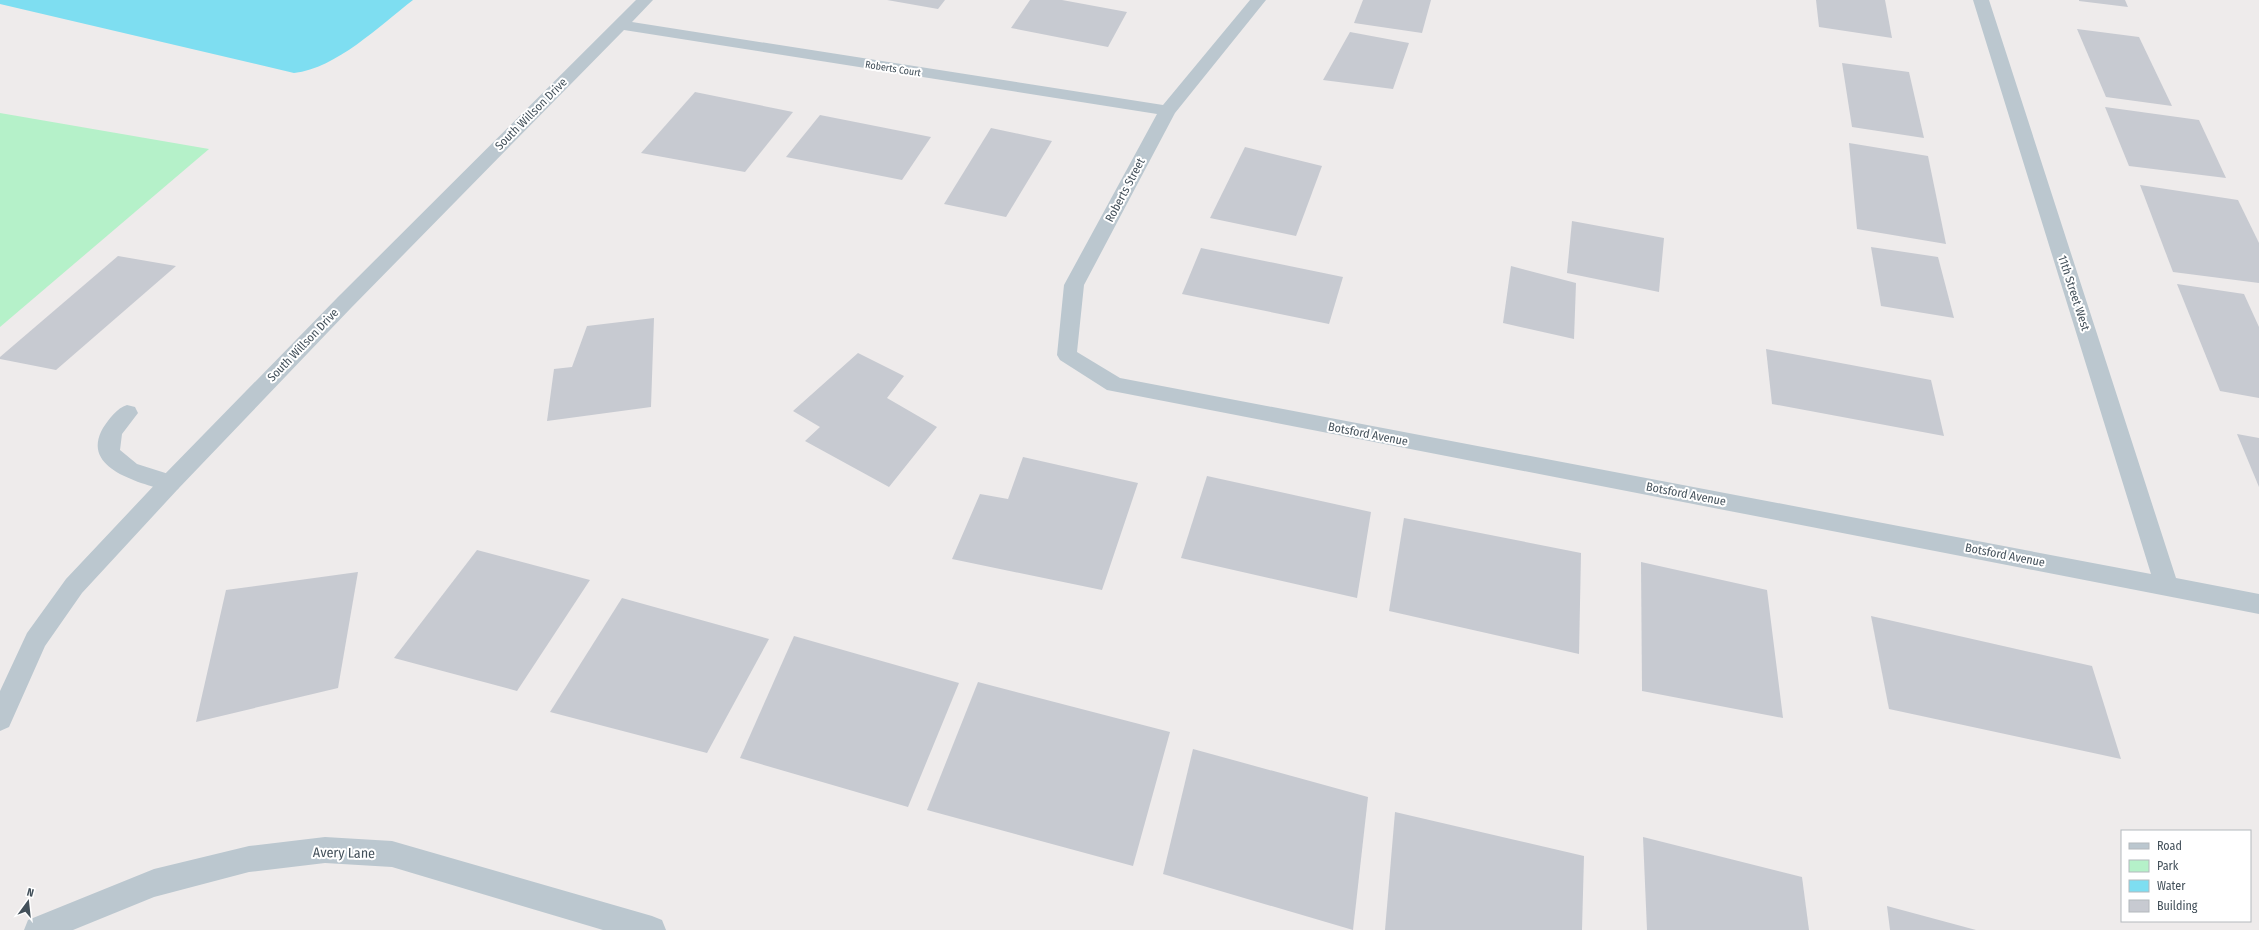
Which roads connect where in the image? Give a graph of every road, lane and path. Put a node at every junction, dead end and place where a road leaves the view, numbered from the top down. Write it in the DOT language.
graph roads {
  1 [pos="645,0"];
  2 [pos="1258,0"];
  3 [pos="1981,0"];
  4 [pos="619,25"];
  5 [pos="1167,111"];
  6 [pos="1114,385"];
  7 [pos="127,413"];
  8 [pos="170,483"];
  9 [pos="2167,586"];
  10 [pos="2259,604"];
  11 [pos="0,719"];
  12 [pos="38,930"];
  13 [pos="652,930"];
  1 -- 4 [label="street, South Willson Drive"];
  2 -- 5 [label="street, Roberts Street"];
  3 -- 9 [label="street, 11th Street West"];
  4 -- 5 [label="street, Roberts Court"];
  4 -- 8 [label="street, South Willson Drive"];
  5 -- 6 [label="street, Roberts Street"];
  6 -- 9 [label="street, Botsford Avenue"];
  7 -- 8 [label="street"];
  8 -- 11 [label="street, South Willson Drive"];
  9 -- 10 [label="street, Botsford Avenue"];
  12 -- 13 [label="street, Avery Lane"];
}
